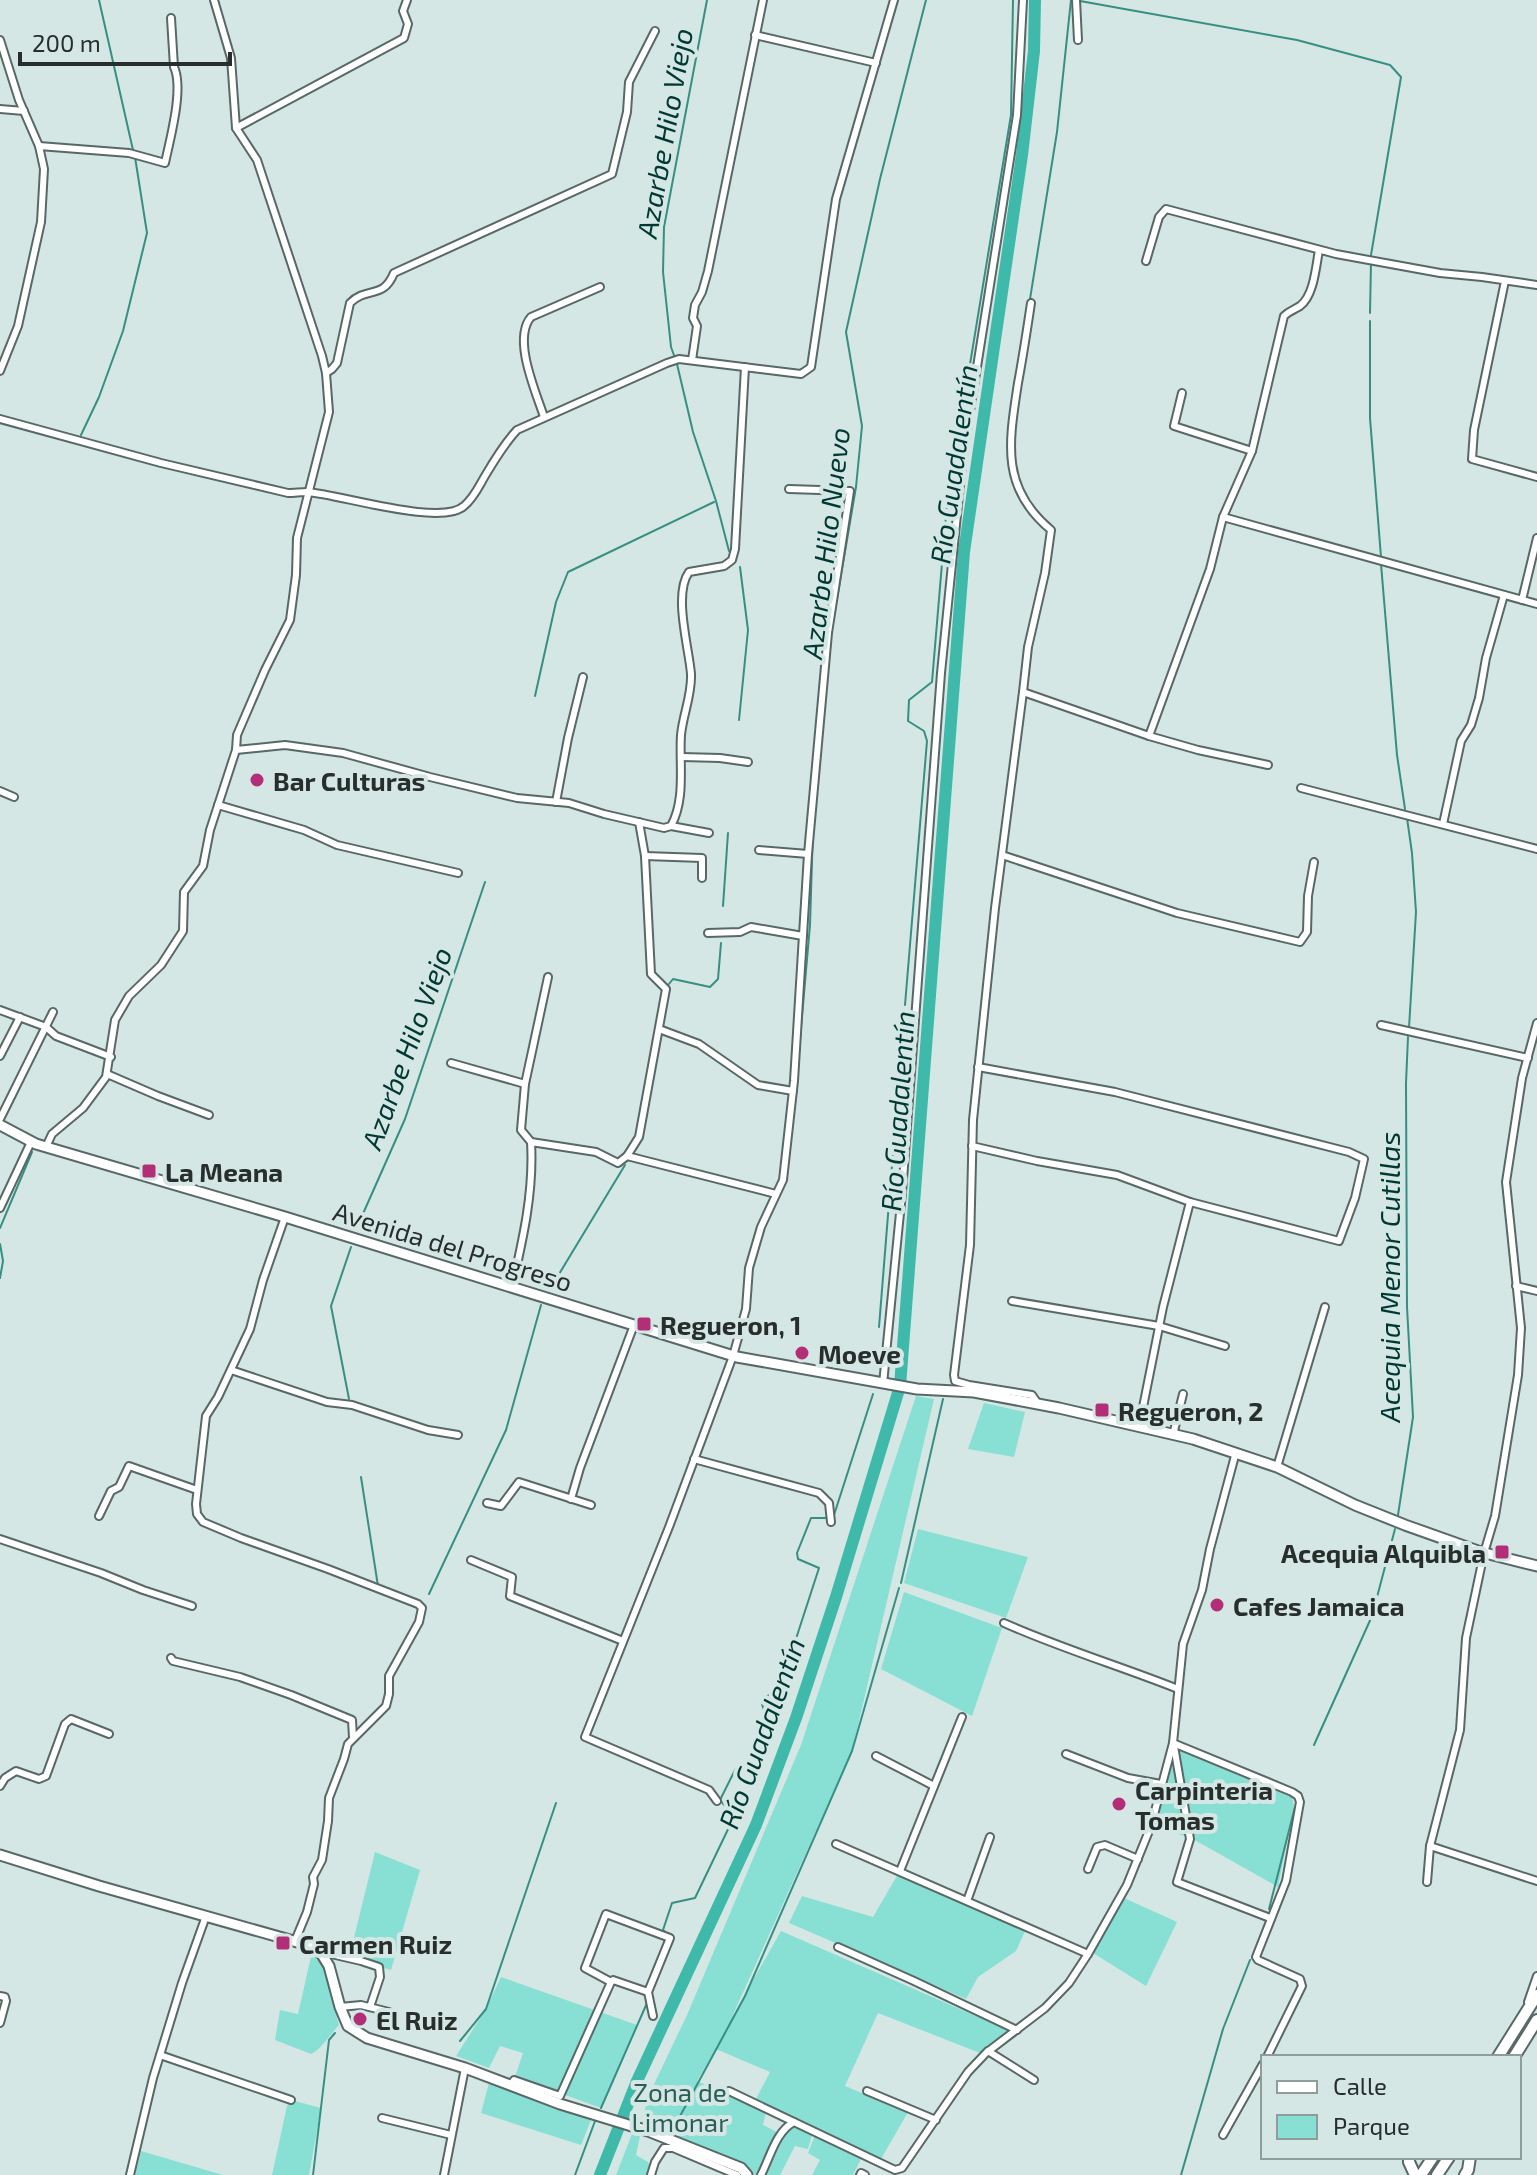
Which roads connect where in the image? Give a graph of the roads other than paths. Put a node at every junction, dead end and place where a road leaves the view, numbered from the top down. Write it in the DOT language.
graph roads {
  1 [pos="214,0"];
  2 [pos="407,0"];
  3 [pos="763,0"];
  4 [pos="894,0"];
  5 [pos="1023,0"];
  6 [pos="1076,0"];
  7 [pos="171,18"];
  8 [pos="655,31"];
  9 [pos="755,35"];
  10 [pos="0,40"];
  11 [pos="1078,40"];
  12 [pos="876,63"];
  13 [pos="0,109"];
  14 [pos="24,111"];
  15 [pos="236,128"];
  16 [pos="39,146"];
  17 [pos="1319,250"];
  18 [pos="1146,261"];
  19 [pos="1505,281"];
  20 [pos="1537,285"];
  21 [pos="600,287"];
  22 [pos="1031,303"];
  23 [pos="692,360"];
  24 [pos="745,367"];
  25 [pos="0,371"];
  26 [pos="326,373"];
  27 [pos="1182,393"];
  28 [pos="544,417"];
  29 [pos="0,419"];
  30 [pos="1252,451"];
  31 [pos="1537,477"];
  32 [pos="789,489"];
  33 [pos="308,492"];
  34 [pos="1223,517"];
  35 [pos="1537,538"];
  36 [pos="1504,595"];
  37 [pos="1522,600"];
  38 [pos="1537,604"];
  39 [pos="583,677"];
  40 [pos="1023,692"];
  41 [pos="1149,736"];
  42 [pos="236,750"];
  43 [pos="682,757"];
  44 [pos="748,762"];
  45 [pos="1268,765"];
  46 [pos="1301,788"];
  47 [pos="0,791"];
  48 [pos="14,797"];
  49 [pos="556,802"];
  50 [pos="218,805"];
  51 [pos="639,822"];
  52 [pos="1443,824"];
  53 [pos="671,826"];
  54 [pos="709,833"];
  55 [pos="1537,849"];
  56 [pos="759,850"];
  57 [pos="808,854"];
  58 [pos="1002,855"];
  59 [pos="645,856"];
  60 [pos="1314,862"];
  61 [pos="458,873"];
  62 [pos="702,878"];
  63 [pos="708,933"];
  64 [pos="803,936"];
  65 [pos="548,977"];
  66 [pos="0,1010"];
  67 [pos="53,1012"];
  68 [pos="20,1017"];
  69 [pos="1537,1023"];
  70 [pos="1381,1025"];
  71 [pos="46,1027"];
  72 [pos="659,1029"];
  73 [pos="0,1056"];
  74 [pos="111,1057"];
  75 [pos="1528,1058"];
  76 [pos="451,1063"];
  77 [pos="978,1067"];
  78 [pos="107,1074"];
  79 [pos="525,1084"];
  80 [pos="793,1091"];
  81 [pos="209,1115"];
  82 [pos="0,1119"];
  83 [pos="0,1125"];
  84 [pos="31,1142"];
  85 [pos="531,1142"];
  86 [pos="972,1146"];
  87 [pos="46,1147"];
  88 [pos="627,1156"];
  89 [pos="776,1194"];
  90 [pos="1190,1202"];
  91 [pos="0,1208"];
  92 [pos="285,1217"];
  93 [pos="1516,1286"];
  94 [pos="512,1287"];
  95 [pos="1537,1291"];
  96 [pos="1012,1301"];
  97 [pos="1325,1307"];
  98 [pos="634,1325"];
  99 [pos="1159,1326"];
  100 [pos="1225,1346"];
  101 [pos="733,1356"];
  102 [pos="231,1370"];
  103 [pos="883,1384"];
  104 [pos="1183,1394"];
  105 [pos="1038,1404"];
  106 [pos="1139,1427"];
  107 [pos="458,1435"];
  108 [pos="1173,1435"];
  109 [pos="1236,1452"];
  110 [pos="694,1459"];
  111 [pos="1277,1467"];
  112 [pos="197,1490"];
  113 [pos="571,1499"];
  114 [pos="487,1503"];
  115 [pos="591,1505"];
  116 [pos="99,1516"];
  117 [pos="831,1522"];
  118 [pos="0,1539"];
  119 [pos="1484,1553"];
  120 [pos="471,1560"];
  121 [pos="1537,1566"];
  122 [pos="192,1606"];
  123 [pos="1004,1623"];
  124 [pos="623,1641"];
  125 [pos="171,1658"];
  126 [pos="1178,1689"];
  127 [pos="962,1717"];
  128 [pos="109,1734"];
  129 [pos="353,1738"];
  130 [pos="1173,1743"];
  131 [pos="1066,1754"];
  132 [pos="876,1756"];
  133 [pos="1161,1784"];
  134 [pos="0,1786"];
  135 [pos="934,1786"];
  136 [pos="717,1801"];
  137 [pos="990,1837"];
  138 [pos="836,1844"];
  139 [pos="1430,1846"];
  140 [pos="0,1855"];
  141 [pos="1138,1859"];
  142 [pos="1088,1869"];
  143 [pos="900,1871"];
  144 [pos="1537,1881"];
  145 [pos="1427,1882"];
  146 [pos="967,1901"];
  147 [pos="206,1916"];
  148 [pos="1270,1918"];
  149 [pos="295,1941"];
  150 [pos="838,1947"];
  151 [pos="315,1950"];
  152 [pos="1088,1954"];
  153 [pos="1537,1976"];
  154 [pos="611,1982"];
  155 [pos="648,1992"];
  156 [pos="1537,1995"];
  157 [pos="0,1996"];
  158 [pos="340,2007"];
  159 [pos="370,2007"];
  160 [pos="389,2012"];
  161 [pos="653,2016"];
  162 [pos="1523,2017"];
  163 [pos="1537,2020"];
  164 [pos="0,2023"];
  165 [pos="1017,2030"];
  166 [pos="988,2051"];
  167 [pos="1268,2054"];
  168 [pos="160,2055"];
  169 [pos="1499,2055"];
  170 [pos="1515,2055"];
  171 [pos="465,2068"];
  172 [pos="1261,2068"];
  173 [pos="1034,2080"];
  174 [pos="510,2085"];
  175 [pos="729,2091"];
  176 [pos="867,2091"];
  177 [pos="291,2100"];
  178 [pos="382,2118"];
  179 [pos="936,2120"];
  180 [pos="794,2122"];
  181 [pos="451,2135"];
  182 [pos="1223,2135"];
  183 [pos="1431,2159"];
  184 [pos="742,2174"];
  185 [pos="130,2175"];
  186 [pos="444,2175"];
  187 [pos="651,2175"];
  188 [pos="761,2175"];
  189 [pos="1418,2175"];
  1 -- 15 [label="street"];
  2 -- 15 [label="street"];
  3 -- 9 [label="street"];
  4 -- 12 [label="street"];
  5 -- 103 [label="street"];
  6 -- 11 [label="street"];
  7 -- 16 [label="street"];
  8 -- 26 [label="street"];
  9 -- 12 [label="street"];
  9 -- 23 [label="street"];
  10 -- 14 [label="street"];
  12 -- 24 [label="street"];
  13 -- 14 [label="street"];
  14 -- 16 [label="street"];
  15 -- 26 [label="street"];
  16 -- 25 [label="street"];
  17 -- 18 [label="street"];
  17 -- 19 [label="street"];
  17 -- 30 [label="street"];
  19 -- 20 [label="street"];
  19 -- 31 [label="street"];
  21 -- 28 [label="street"];
  22 -- 40 [label="street"];
  23 -- 24 [label="street"];
  23 -- 28 [label="street"];
  24 -- 43 [label="street"];
  26 -- 33 [label="street"];
  27 -- 30 [label="street"];
  28 -- 33 [label="street"];
  29 -- 33 [label="street"];
  30 -- 34 [label="street"];
  32 -- 57 [label="street"];
  33 -- 42 [label="street"];
  34 -- 36 [label="street"];
  34 -- 41 [label="street"];
  35 -- 37 [label="street"];
  36 -- 37 [label="street"];
  36 -- 52 [label="street"];
  37 -- 38 [label="street"];
  39 -- 49 [label="street"];
  40 -- 41 [label="street"];
  40 -- 58 [label="street"];
  41 -- 45 [label="street"];
  42 -- 49 [label="street"];
  42 -- 50 [label="street"];
  43 -- 44 [label="street"];
  43 -- 53 [label="street"];
  46 -- 52 [label="street"];
  47 -- 48 [label="street"];
  49 -- 51 [label="street"];
  50 -- 61 [label="street"];
  50 -- 74 [label="street"];
  51 -- 53 [label="street"];
  51 -- 59 [label="street"];
  52 -- 55 [label="street"];
  53 -- 54 [label="street"];
  56 -- 57 [label="street"];
  57 -- 64 [label="street"];
  58 -- 60 [label="street"];
  58 -- 77 [label="street"];
  59 -- 62 [label="street"];
  59 -- 72 [label="street"];
  63 -- 64 [label="street"];
  64 -- 80 [label="street"];
  65 -- 79 [label="street"];
  66 -- 68 [label="street"];
  67 -- 71 [label="street"];
  68 -- 71 [label="street"];
  68 -- 73 [label="street"];
  69 -- 75 [label="street"];
  70 -- 75 [label="street"];
  71 -- 74 [label="street"];
  71 -- 82 [label="street"];
  72 -- 80 [label="street"];
  72 -- 88 [label="street"];
  74 -- 78 [label="street"];
  75 -- 93 [label="street"];
  76 -- 79 [label="street"];
  77 -- 86 [label="street"];
  77 -- 90 [label="street"];
  78 -- 81 [label="street"];
  78 -- 87 [label="street"];
  79 -- 85 [label="street"];
  80 -- 89 [label="street"];
  83 -- 84 [label="main road, Avenida del Progreso"];
  84 -- 87 [label="main road, Avenida del Progreso"];
  84 -- 91 [label="street"];
  85 -- 88 [label="street"];
  85 -- 94 [label="street"];
  86 -- 90 [label="street"];
  86 -- 105 [label="street"];
  87 -- 92 [label="main road, Avenida del Progreso"];
  88 -- 89 [label="street"];
  89 -- 101 [label="street"];
  90 -- 99 [label="street"];
  92 -- 94 [label="main road, Avenida del Progreso"];
  92 -- 102 [label="street"];
  93 -- 95 [label="street"];
  93 -- 119 [label="street"];
  94 -- 98 [label="main road, Avenida del Progreso"];
  96 -- 99 [label="street"];
  97 -- 111 [label="street"];
  98 -- 101 [label="main road, Avenida del Progreso"];
  98 -- 113 [label="street"];
  99 -- 100 [label="street"];
  99 -- 106 [label="street"];
  101 -- 103 [label="main road, Avenida del Progreso"];
  101 -- 110 [label="street"];
  102 -- 107 [label="street"];
  102 -- 112 [label="street"];
  103 -- 105 [label="main road, Avenida del Progreso"];
  104 -- 108 [label="street"];
  105 -- 106 [label="main road, Avenida del Progreso"];
  106 -- 108 [label="main road, Avenida del Progreso"];
  108 -- 109 [label="main road, Avenida del Progreso"];
  109 -- 111 [label="main road, Avenida del Progreso"];
  109 -- 126 [label="street"];
  110 -- 117 [label="street"];
  110 -- 124 [label="street"];
  111 -- 119 [label="main road, Avenida del Progreso"];
  112 -- 116 [label="street"];
  112 -- 129 [label="street"];
  113 -- 114 [label="street"];
  113 -- 115 [label="street"];
  118 -- 122 [label="street"];
  119 -- 121 [label="main road, Avenida del Progreso"];
  119 -- 139 [label="street"];
  120 -- 124 [label="street"];
  123 -- 126 [label="street"];
  124 -- 136 [label="street"];
  125 -- 129 [label="street"];
  126 -- 130 [label="street"];
  127 -- 135 [label="street"];
  128 -- 134 [label="street"];
  129 -- 149 [label="street"];
  130 -- 133 [label="street"];
  130 -- 148 [label="street"];
  130 -- 148 [label="street"];
  131 -- 133 [label="street"];
  132 -- 135 [label="street"];
  133 -- 141 [label="street"];
  135 -- 143 [label="street"];
  137 -- 146 [label="street"];
  138 -- 143 [label="street"];
  139 -- 144 [label="street"];
  139 -- 145 [label="street"];
  140 -- 147 [label="main road"];
  141 -- 142 [label="street"];
  141 -- 152 [label="street"];
  143 -- 146 [label="street"];
  146 -- 152 [label="street"];
  147 -- 149 [label="main road"];
  147 -- 168 [label="street"];
  148 -- 167 [label="street"];
  149 -- 151 [label="main road"];
  150 -- 165 [label="street"];
  151 -- 158 [label="main road"];
  151 -- 159 [label="street"];
  152 -- 165 [label="street"];
  153 -- 162 [label="street"];
  154 -- 155 [label="street"];
  154 -- 155 [label="street"];
  154 -- 174 [label="street"];
  155 -- 161 [label="street"];
  156 -- 162 [label="main road"];
  157 -- 164 [label="street"];
  158 -- 159 [label="street"];
  158 -- 171 [label="main road"];
  159 -- 160 [label="street"];
  162 -- 169 [label="main road"];
  163 -- 170 [label="main road"];
  165 -- 166 [label="street"];
  166 -- 173 [label="street"];
  166 -- 179 [label="street"];
  168 -- 177 [label="street"];
  168 -- 185 [label="street"];
  171 -- 174 [label="main road"];
  171 -- 181 [label="street"];
  172 -- 182 [label="street"];
  174 -- 184 [label="main road"];
  175 -- 180 [label="street"];
  176 -- 179 [label="street"];
  178 -- 181 [label="street"];
  179 -- 180 [label="street"];
  180 -- 188 [label="street"];
  181 -- 186 [label="street"];
  183 -- 189 [label="main road"];
  184 -- 187 [label="street"];
}
